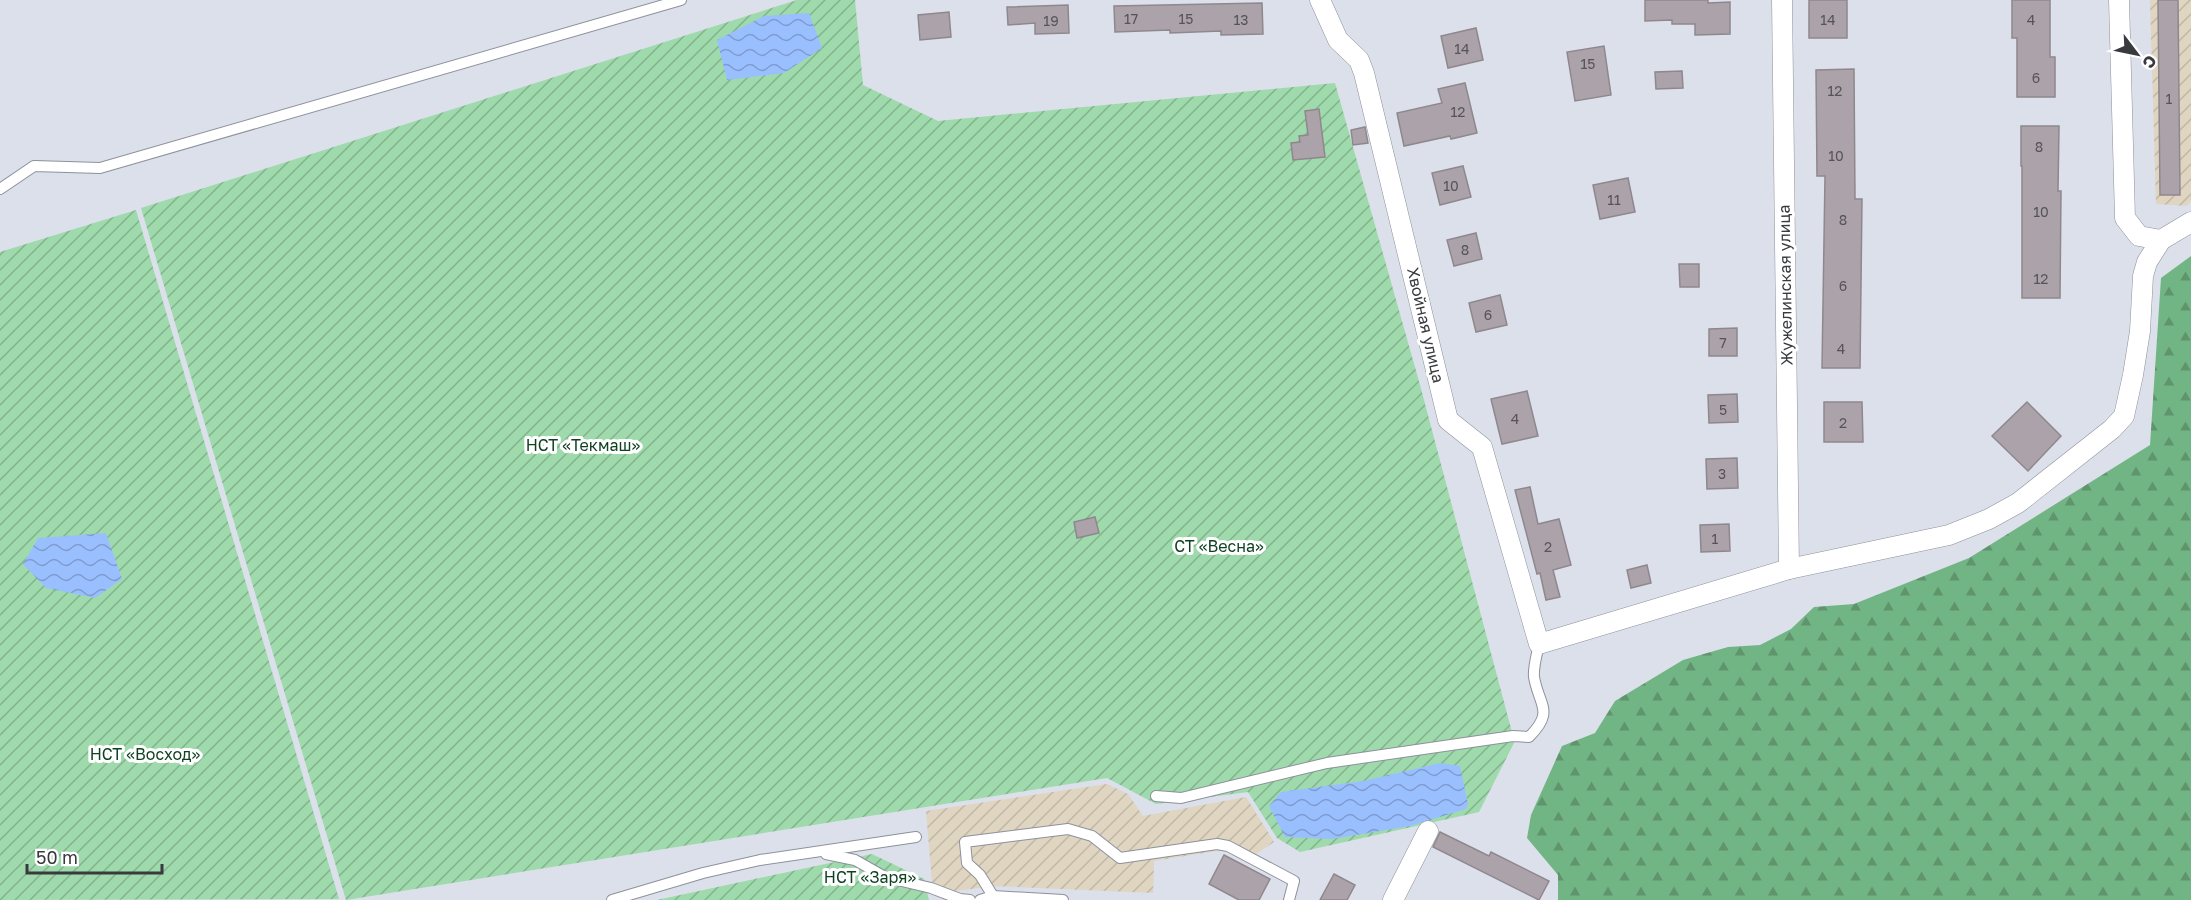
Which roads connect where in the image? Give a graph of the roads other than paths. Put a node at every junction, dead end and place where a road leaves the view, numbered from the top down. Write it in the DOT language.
graph roads {
  1 [pos="681,0"];
  2 [pos="1320,0"];
  3 [pos="1782,0"];
  4 [pos="2120,0"];
  5 [pos="0,189"];
  6 [pos="2191,222"];
  7 [pos="2161,240"];
  8 [pos="1789,569"];
  9 [pos="1539,644"];
  10 [pos="1156,796"];
  11 [pos="1428,831"];
  12 [pos="916,837"];
  13 [pos="819,852"];
  14 [pos="993,896"];
  15 [pos="612,900"];
  16 [pos="970,900"];
  17 [pos="980,900"];
  18 [pos="1063,900"];
  19 [pos="1289,900"];
  20 [pos="1393,900"];
  1 -- 5 [label="lane"];
  2 -- 9 [label="street, Хвойная улица"];
  3 -- 8 [label="street, Жужелинская улица"];
  4 -- 7 [label="street"];
  6 -- 7 [label="street"];
  7 -- 8 [label="street"];
  8 -- 9 [label="street"];
  9 -- 10 [label="lane"];
  11 -- 20 [label="street"];
  12 -- 13 [label="lane"];
  13 -- 15 [label="lane"];
  13 -- 16 [label="lane"];
  14 -- 17 [label="lane"];
  14 -- 18 [label="lane"];
  14 -- 19 [label="lane"];
}
